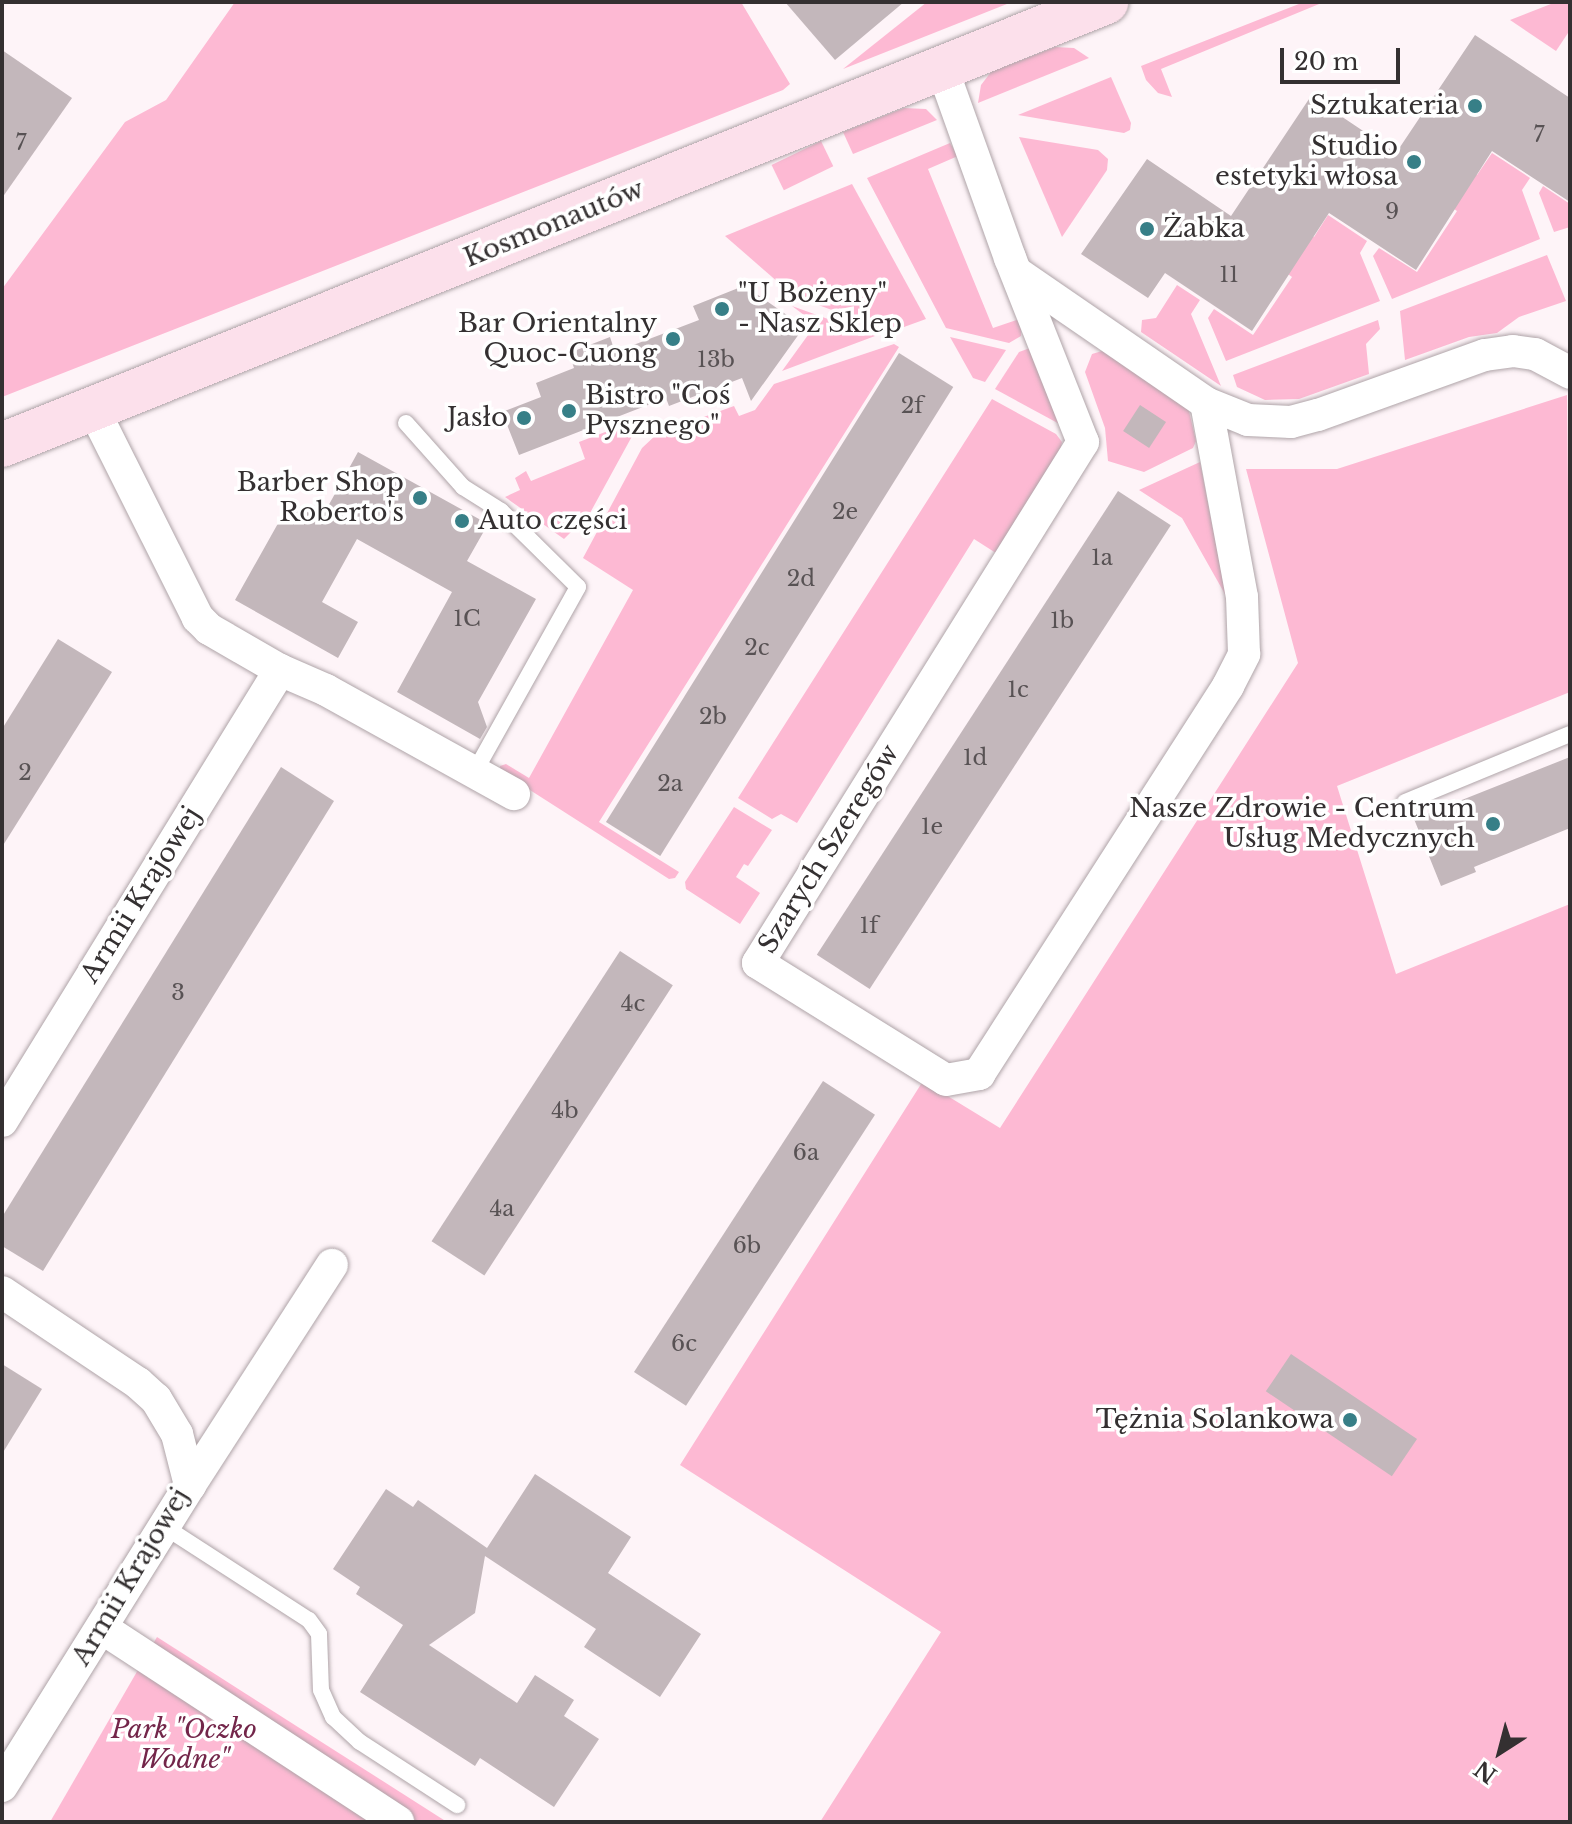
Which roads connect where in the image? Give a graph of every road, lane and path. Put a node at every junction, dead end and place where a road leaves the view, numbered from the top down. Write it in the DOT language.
graph roads {
  1 [pos="1106,2"];
  2 [pos="1049,13"];
  3 [pos="942,68"];
  4 [pos="1017,273"];
  5 [pos="1570,373"];
  6 [pos="1206,403"];
  7 [pos="93,408"];
  8 [pos="406,423"];
  9 [pos="2,445"];
  10 [pos="280,670"];
  11 [pos="1570,734"];
  12 [pos="475,771"];
  13 [pos="514,794"];
  14 [pos="1405,802"];
  15 [pos="2,1121"];
  16 [pos="332,1265"];
  17 [pos="2,1292"];
  18 [pos="190,1485"];
  19 [pos="165,1527"];
  20 [pos="102,1628"];
  21 [pos="2,1786"];
  22 [pos="457,1805"];
  23 [pos="398,1822"];
  1 -- 2 [label="street, Kosmonautów"];
  2 -- 3 [label="street, Kosmonautów"];
  3 -- 4 [label="street, Szarych Szeregów"];
  3 -- 7 [label="street, Kosmonautów"];
  4 -- 6 [label="street"];
  4 -- 6 [label="street, Szarych Szeregów"];
  5 -- 6 [label="street"];
  7 -- 9 [label="street, Kosmonautów"];
  7 -- 10 [label="street"];
  8 -- 12 [label="lane"];
  10 -- 12 [label="street"];
  10 -- 15 [label="street, Armii Krajowej"];
  11 -- 14 [label="lane"];
  12 -- 13 [label="street"];
  16 -- 18 [label="street"];
  17 -- 18 [label="street, Armii Krajowej"];
  18 -- 19 [label="street, Armii Krajowej"];
  19 -- 20 [label="street, Armii Krajowej"];
  19 -- 22 [label="lane"];
  20 -- 21 [label="street, Armii Krajowej"];
  20 -- 23 [label="street"];
}
